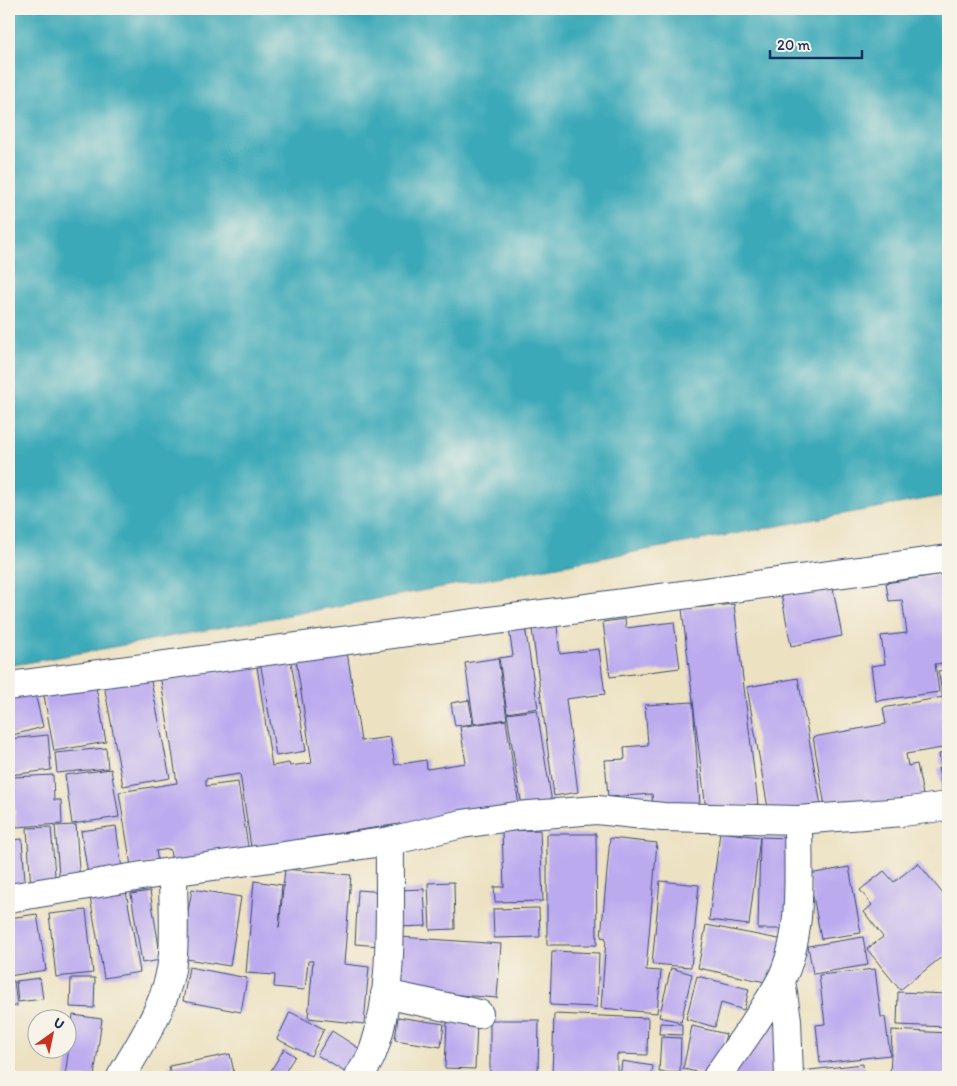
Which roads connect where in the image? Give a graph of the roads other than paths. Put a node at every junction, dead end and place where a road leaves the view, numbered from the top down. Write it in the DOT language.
graph roads {
  1 [pos="948,559"];
  2 [pos="9,686"];
  3 [pos="948,806"];
  4 [pos="798,820"];
  5 [pos="390,841"];
  6 [pos="173,873"];
  7 [pos="9,898"];
  8 [pos="781,981"];
  9 [pos="385,994"];
  10 [pos="479,1014"];
  11 [pos="121,1077"];
  12 [pos="358,1077"];
  13 [pos="718,1077"];
  14 [pos="789,1077"];
  1 -- 2 [label="street"];
  3 -- 4 [label="street"];
  4 -- 5 [label="street"];
  4 -- 8 [label="street"];
  5 -- 6 [label="street"];
  5 -- 9 [label="street"];
  6 -- 7 [label="street"];
  6 -- 11 [label="street"];
  8 -- 13 [label="street"];
  8 -- 14 [label="street"];
  9 -- 10 [label="street"];
  9 -- 12 [label="street"];
}
